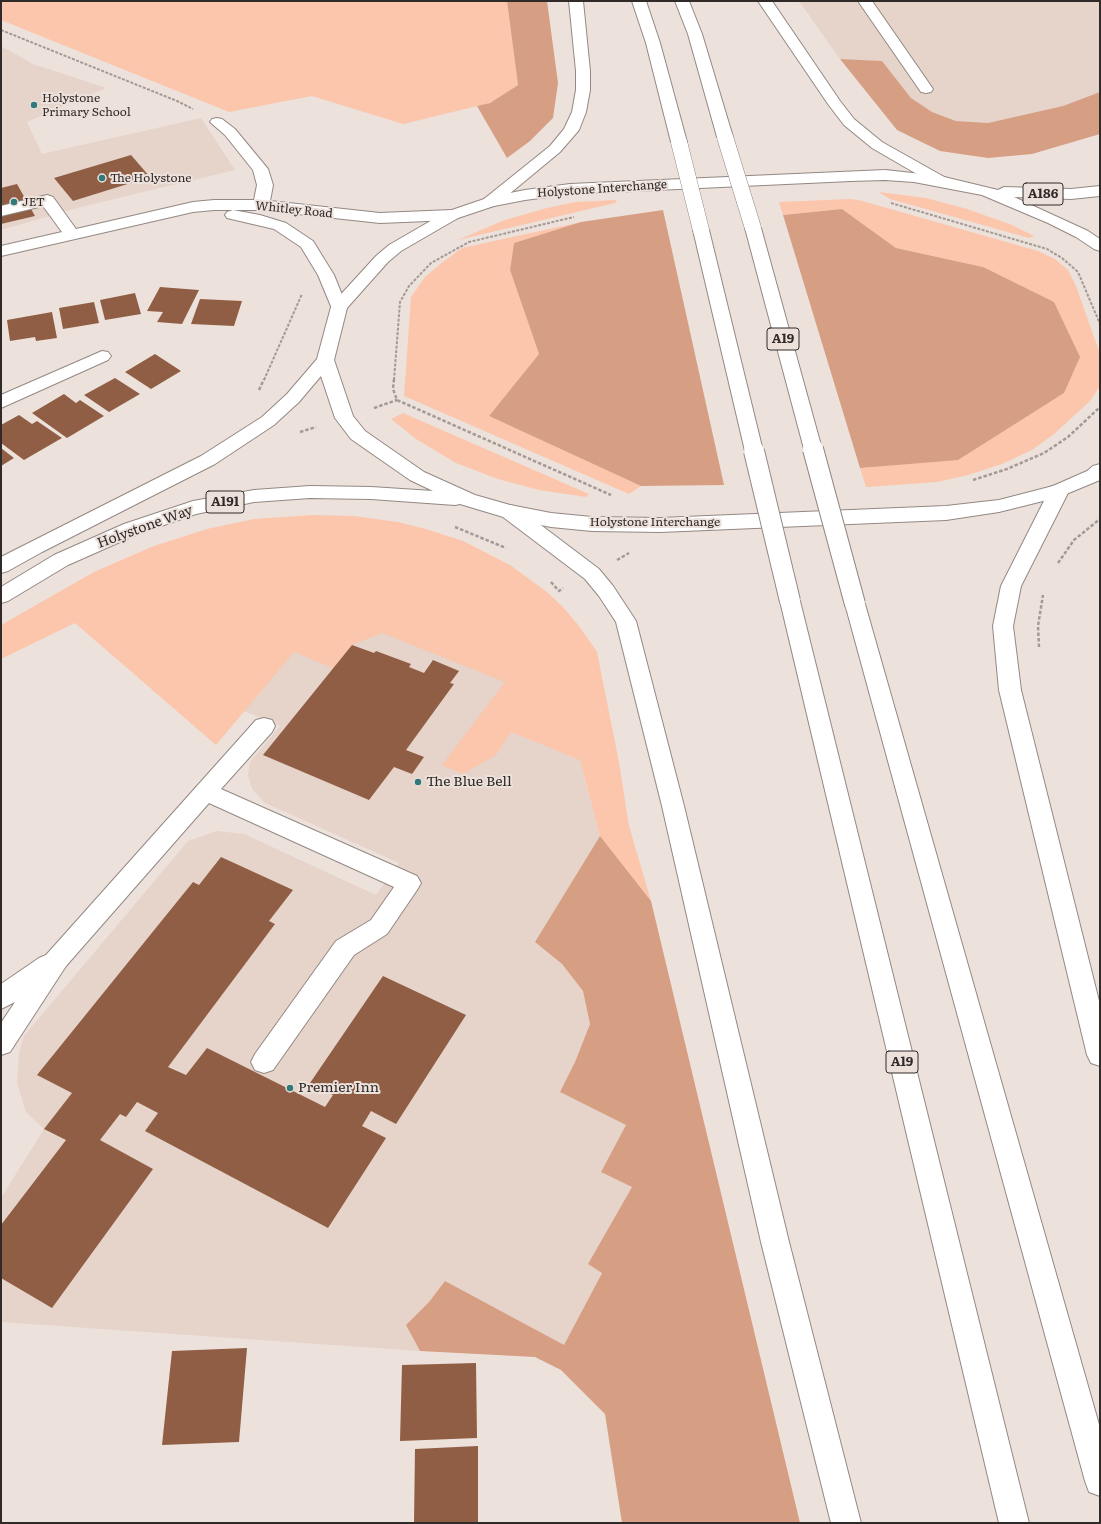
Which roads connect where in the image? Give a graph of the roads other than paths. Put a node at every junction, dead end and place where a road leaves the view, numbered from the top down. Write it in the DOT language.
graph roads {
  1 [pos="576,1"];
  2 [pos="639,1"];
  3 [pos="682,1"];
  4 [pos="765,1"];
  5 [pos="865,1"];
  6 [pos="926,89"];
  7 [pos="218,122"];
  8 [pos="940,181"];
  9 [pos="986,191"];
  10 [pos="1100,191"];
  11 [pos="490,202"];
  12 [pos="261,205"];
  13 [pos="1,211"];
  14 [pos="452,215"];
  15 [pos="138,220"];
  16 [pos="72,234"];
  17 [pos="1100,246"];
  18 [pos="1,251"];
  19 [pos="338,307"];
  20 [pos="102,356"];
  21 [pos="325,360"];
  22 [pos="5,395"];
  23 [pos="1098,473"];
  24 [pos="1059,491"];
  25 [pos="468,500"];
  26 [pos="510,512"];
  27 [pos="1,566"];
  28 [pos="1,596"];
  29 [pos="264,726"];
  30 [pos="206,792"];
  31 [pos="57,959"];
  32 [pos="1,998"];
  33 [pos="1,1044"];
  34 [pos="1100,1055"];
  35 [pos="264,1062"];
  36 [pos="1100,1481"];
  37 [pos="846,1523"];
  38 [pos="1014,1523"];
  1 -- 11 [label="main road"];
  2 -- 38 [label="main road, A19, bridge"];
  3 -- 36 [label="main road, A19, bridge"];
  4 -- 8 [label="main road"];
  5 -- 6 [label="main road"];
  7 -- 12 [label="main road"];
  8 -- 9 [label="main road, Holystone Interchange"];
  8 -- 11 [label="main road, Holystone Interchange"];
  9 -- 10 [label="main road, A186"];
  9 -- 17 [label="main road, Holystone Interchange"];
  11 -- 14 [label="main road, Holystone Interchange"];
  12 -- 14 [label="main road, Whitley Road"];
  12 -- 15 [label="main road, Whitley Road"];
  13 -- 16 [label="main road"];
  14 -- 19 [label="main road, Holystone Interchange"];
  15 -- 16 [label="main road, Whitley Road"];
  15 -- 19 [label="main road, Whitley Road"];
  16 -- 18 [label="main road, Whitley Road"];
  19 -- 21 [label="main road, Holystone Interchange"];
  20 -- 22 [label="main road"];
  21 -- 25 [label="main road, Holystone Interchange"];
  21 -- 27 [label="main road, Holystone Way"];
  23 -- 24 [label="main road, Holystone Interchange"];
  24 -- 26 [label="main road, Holystone Interchange"];
  24 -- 34 [label="main road"];
  25 -- 26 [label="main road, Holystone Interchange"];
  25 -- 28 [label="main road, Holystone Way / A191"];
  26 -- 37 [label="main road"];
  29 -- 30 [label="main road"];
  30 -- 31 [label="main road"];
  30 -- 35 [label="main road"];
  31 -- 32 [label="main road"];
  31 -- 33 [label="main road"];
}
